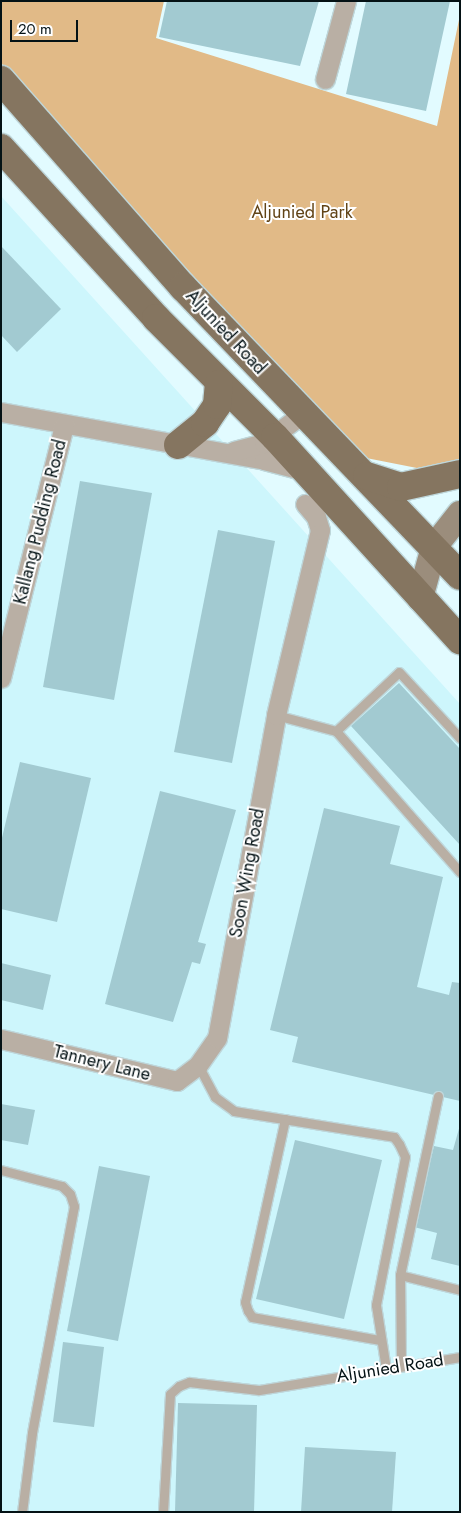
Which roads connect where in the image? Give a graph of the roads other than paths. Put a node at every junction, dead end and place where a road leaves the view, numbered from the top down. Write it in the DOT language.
graph roads {
  1 [pos="346,1"];
  2 [pos="325,79"];
  3 [pos="1,80"];
  4 [pos="1,148"];
  5 [pos="219,384"];
  6 [pos="1,412"];
  7 [pos="302,414"];
  8 [pos="64,425"];
  9 [pos="274,438"];
  10 [pos="178,445"];
  11 [pos="226,453"];
  12 [pos="305,471"];
  13 [pos="460,474"];
  14 [pos="363,475"];
  15 [pos="305,504"];
  16 [pos="460,514"];
  17 [pos="434,547"];
  18 [pos="460,576"];
  19 [pos="420,598"];
  20 [pos="460,640"];
  21 [pos="1,678"];
  22 [pos="276,715"];
  23 [pos="336,731"];
  24 [pos="460,738"];
  25 [pos="460,872"];
  26 [pos="1,1038"];
  27 [pos="198,1065"];
  28 [pos="438,1096"];
  29 [pos="284,1119"];
  30 [pos="1,1170"];
  31 [pos="400,1275"];
  32 [pos="460,1290"];
  33 [pos="380,1340"];
  34 [pos="460,1357"];
  35 [pos="401,1366"];
  36 [pos="386,1369"];
  37 [pos="22,1512"];
  38 [pos="163,1512"];
  1 -- 2 [label="street"];
  3 -- 7 [label="main road, Aljunied Road"];
  4 -- 5 [label="main road"];
  5 -- 9 [label="main road"];
  5 -- 10 [label="main road"];
  6 -- 8 [label="street, Kallang Pudding Road"];
  7 -- 9 [label="street, Kallang Pudding Road"];
  7 -- 14 [label="main road, Aljunied Road"];
  8 -- 10 [label="street, Kallang Pudding Road"];
  8 -- 21 [label="street, Kallang Pudding Road"];
  9 -- 11 [label="street, Kallang Pudding Road"];
  9 -- 12 [label="main road"];
  10 -- 11 [label="street, Kallang Pudding Road"];
  11 -- 12 [label="street, Kallang Pudding Road"];
  12 -- 19 [label="main road"];
  13 -- 14 [label="main road"];
  14 -- 17 [label="main road, Aljunied Road"];
  15 -- 22 [label="street, Soon Wing Road"];
  16 -- 17 [label="street"];
  17 -- 18 [label="main road, Aljunied Road"];
  17 -- 19 [label="street"];
  19 -- 20 [label="main road"];
  22 -- 23 [label="lane"];
  22 -- 27 [label="street, Soon Wing Road"];
  23 -- 24 [label="lane"];
  23 -- 25 [label="lane"];
  26 -- 27 [label="street, Tannery Lane"];
  27 -- 29 [label="lane"];
  28 -- 31 [label="lane"];
  29 -- 33 [label="lane"];
  29 -- 33 [label="lane"];
  30 -- 37 [label="lane"];
  31 -- 32 [label="lane"];
  31 -- 35 [label="lane"];
  33 -- 36 [label="lane"];
  34 -- 35 [label="lane, Aljunied Road"];
  35 -- 36 [label="lane, Aljunied Road"];
  36 -- 38 [label="lane, Aljunied Road"];
}
